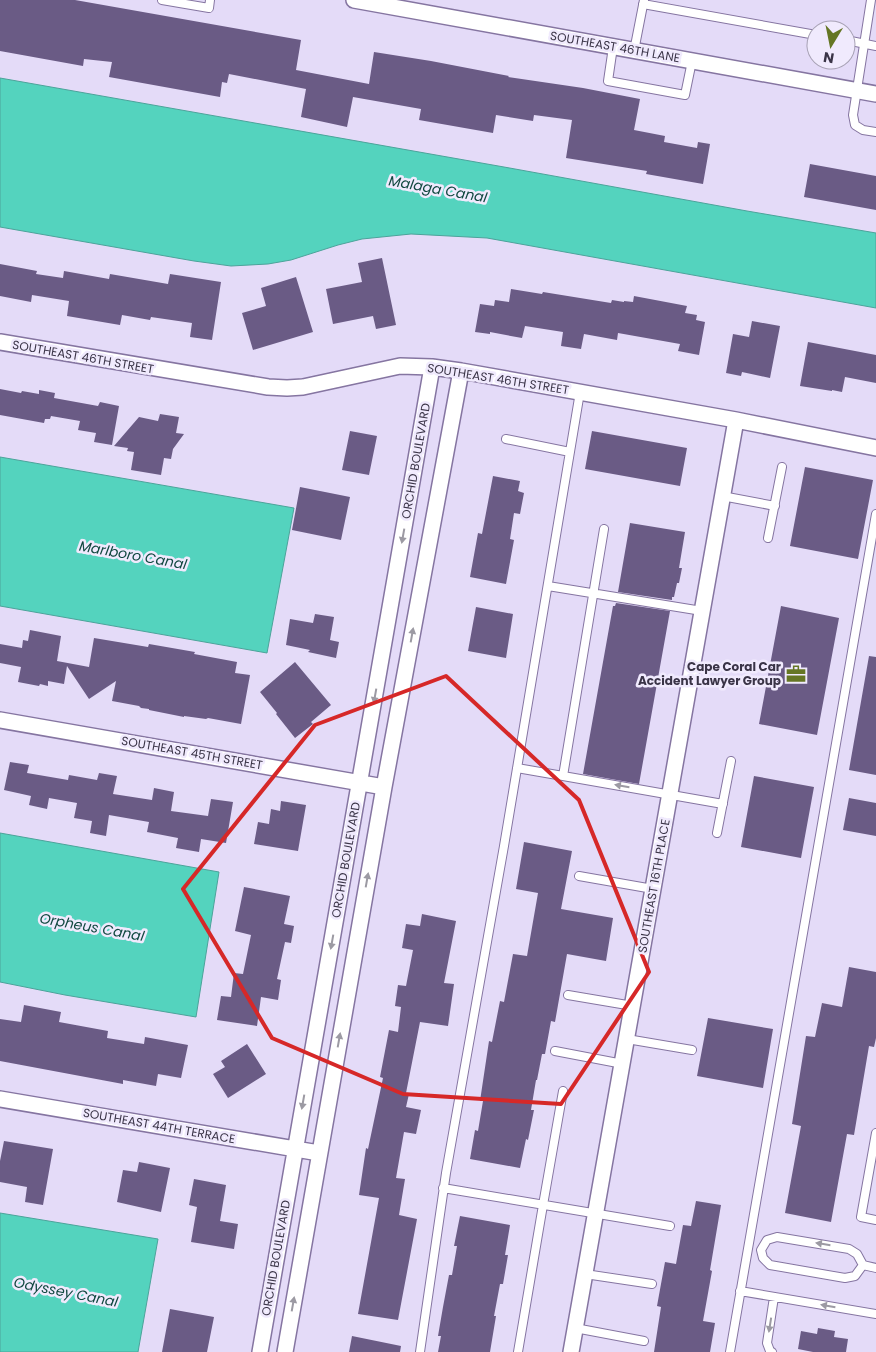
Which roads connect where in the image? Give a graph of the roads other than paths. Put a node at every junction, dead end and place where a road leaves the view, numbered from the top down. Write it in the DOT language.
graph roads {
  1 [pos="162,0"];
  2 [pos="210,0"];
  3 [pos="354,0"];
  4 [pos="872,0"];
  5 [pos="643,2"];
  6 [pos="806,33"];
  7 [pos="856,42"];
  8 [pos="864,44"];
  9 [pos="876,46"];
  10 [pos="613,47"];
  11 [pos="634,51"];
  12 [pos="692,61"];
  13 [pos="857,90"];
  14 [pos="876,94"];
  15 [pos="876,132"];
  16 [pos="0,342"];
  17 [pos="432,367"];
  18 [pos="461,371"];
  19 [pos="580,392"];
  20 [pos="736,420"];
  21 [pos="506,439"];
  22 [pos="876,448"];
  23 [pos="570,452"];
  24 [pos="782,467"];
  25 [pos="722,496"];
  26 [pos="775,506"];
  27 [pos="876,514"];
  28 [pos="604,530"];
  29 [pos="768,538"];
  30 [pos="548,586"];
  31 [pos="594,594"];
  32 [pos="702,611"];
  33 [pos="0,720"];
  34 [pos="730,761"];
  35 [pos="517,768"];
  36 [pos="563,776"];
  37 [pos="360,782"];
  38 [pos="384,787"];
  39 [pos="670,794"];
  40 [pos="723,804"];
  41 [pos="717,833"];
  42 [pos="579,876"];
  43 [pos="653,889"];
  44 [pos="568,995"];
  45 [pos="633,1006"];
  46 [pos="627,1039"];
  47 [pos="692,1050"];
  48 [pos="555,1051"];
  49 [pos="623,1064"];
  50 [pos="564,1091"];
  51 [pos="0,1099"];
  52 [pos="876,1133"];
  53 [pos="295,1149"];
  54 [pos="874,1152"];
  55 [pos="319,1153"];
  56 [pos="444,1188"];
  57 [pos="543,1205"];
  58 [pos="596,1214"];
  59 [pos="876,1220"];
  60 [pos="670,1226"];
  61 [pos="748,1247"];
  62 [pos="762,1250"];
  63 [pos="864,1265"];
  64 [pos="876,1268"];
  65 [pos="585,1274"];
  66 [pos="652,1284"];
  67 [pos="740,1291"];
  68 [pos="774,1297"];
  69 [pos="876,1314"];
  70 [pos="576,1328"];
  71 [pos="644,1341"];
  72 [pos="260,1352"];
  73 [pos="284,1352"];
  74 [pos="420,1352"];
  75 [pos="518,1352"];
  76 [pos="571,1352"];
  77 [pos="730,1352"];
  78 [pos="772,1352"];
  1 -- 2 [label="lane"];
  3 -- 10 [label="street, SOUTHEAST 46TH LANE"];
  4 -- 8 [label="lane"];
  5 -- 6 [label="lane"];
  5 -- 11 [label="lane"];
  7 -- 8 [label="lane"];
  8 -- 9 [label="lane"];
  8 -- 13 [label="lane"];
  10 -- 11 [label="street, SOUTHEAST 46TH LANE"];
  10 -- 12 [label="lane"];
  11 -- 12 [label="street, SOUTHEAST 46TH LANE"];
  12 -- 13 [label="street, SOUTHEAST 46TH LANE"];
  13 -- 14 [label="street, SOUTHEAST 46TH LANE"];
  13 -- 15 [label="lane"];
  16 -- 17 [label="street, SOUTHEAST 46TH STREET"];
  17 -- 18 [label="street, SOUTHEAST 46TH STREET"];
  17 -- 37 [label="street, ORCHID BOULEVARD, one-way"];
  18 -- 19 [label="street, SOUTHEAST 46TH STREET"];
  38 -- 18 [label="street, ORCHID BOULEVARD, one-way"];
  19 -- 20 [label="street, SOUTHEAST 46TH STREET"];
  19 -- 23 [label="lane"];
  20 -- 22 [label="street, SOUTHEAST 46TH STREET"];
  20 -- 25 [label="street, SOUTHEAST 16TH PLACE"];
  21 -- 23 [label="lane"];
  23 -- 30 [label="lane"];
  24 -- 26 [label="lane"];
  25 -- 26 [label="lane"];
  25 -- 32 [label="street, SOUTHEAST 16TH PLACE"];
  26 -- 29 [label="lane"];
  27 -- 61 [label="lane"];
  28 -- 31 [label="lane"];
  30 -- 31 [label="lane"];
  30 -- 35 [label="lane"];
  31 -- 32 [label="lane"];
  31 -- 36 [label="lane"];
  32 -- 39 [label="street, SOUTHEAST 16TH PLACE"];
  33 -- 37 [label="street, SOUTHEAST 45TH STREET"];
  34 -- 40 [label="lane"];
  35 -- 36 [label="lane"];
  35 -- 56 [label="lane"];
  39 -- 36 [label="lane, one-way"];
  37 -- 38 [label="street, SOUTHEAST 45TH STREET"];
  37 -- 53 [label="street, ORCHID BOULEVARD, one-way"];
  55 -- 38 [label="street, ORCHID BOULEVARD, one-way"];
  39 -- 40 [label="lane"];
  39 -- 43 [label="street, SOUTHEAST 16TH PLACE"];
  40 -- 41 [label="lane"];
  42 -- 43 [label="lane"];
  43 -- 45 [label="street, SOUTHEAST 16TH PLACE"];
  44 -- 45 [label="lane"];
  45 -- 46 [label="street, SOUTHEAST 16TH PLACE"];
  46 -- 47 [label="lane"];
  46 -- 49 [label="street, SOUTHEAST 16TH PLACE"];
  48 -- 49 [label="lane"];
  49 -- 58 [label="street, SOUTHEAST 16TH PLACE"];
  50 -- 57 [label="lane"];
  51 -- 53 [label="street, SOUTHEAST 44TH TERRACE"];
  52 -- 54 [label="lane"];
  53 -- 55 [label="street, SOUTHEAST 44TH TERRACE"];
  53 -- 72 [label="street, ORCHID BOULEVARD"];
  54 -- 59 [label="lane"];
  73 -- 55 [label="street, ORCHID BOULEVARD, one-way"];
  56 -- 57 [label="lane"];
  56 -- 74 [label="lane"];
  57 -- 58 [label="lane"];
  57 -- 75 [label="lane"];
  58 -- 60 [label="lane"];
  58 -- 65 [label="street, SOUTHEAST 16TH PLACE"];
  61 -- 62 [label="lane"];
  61 -- 67 [label="lane"];
  63 -- 62 [label="lane, one-way"];
  62 -- 63 [label="lane"];
  63 -- 64 [label="lane"];
  65 -- 66 [label="lane"];
  65 -- 70 [label="street, SOUTHEAST 16TH PLACE"];
  67 -- 68 [label="lane"];
  67 -- 77 [label="lane"];
  69 -- 68 [label="lane, one-way"];
  68 -- 78 [label="lane, one-way"];
  70 -- 71 [label="lane"];
  70 -- 76 [label="street, SOUTHEAST 16TH PLACE"];
}
